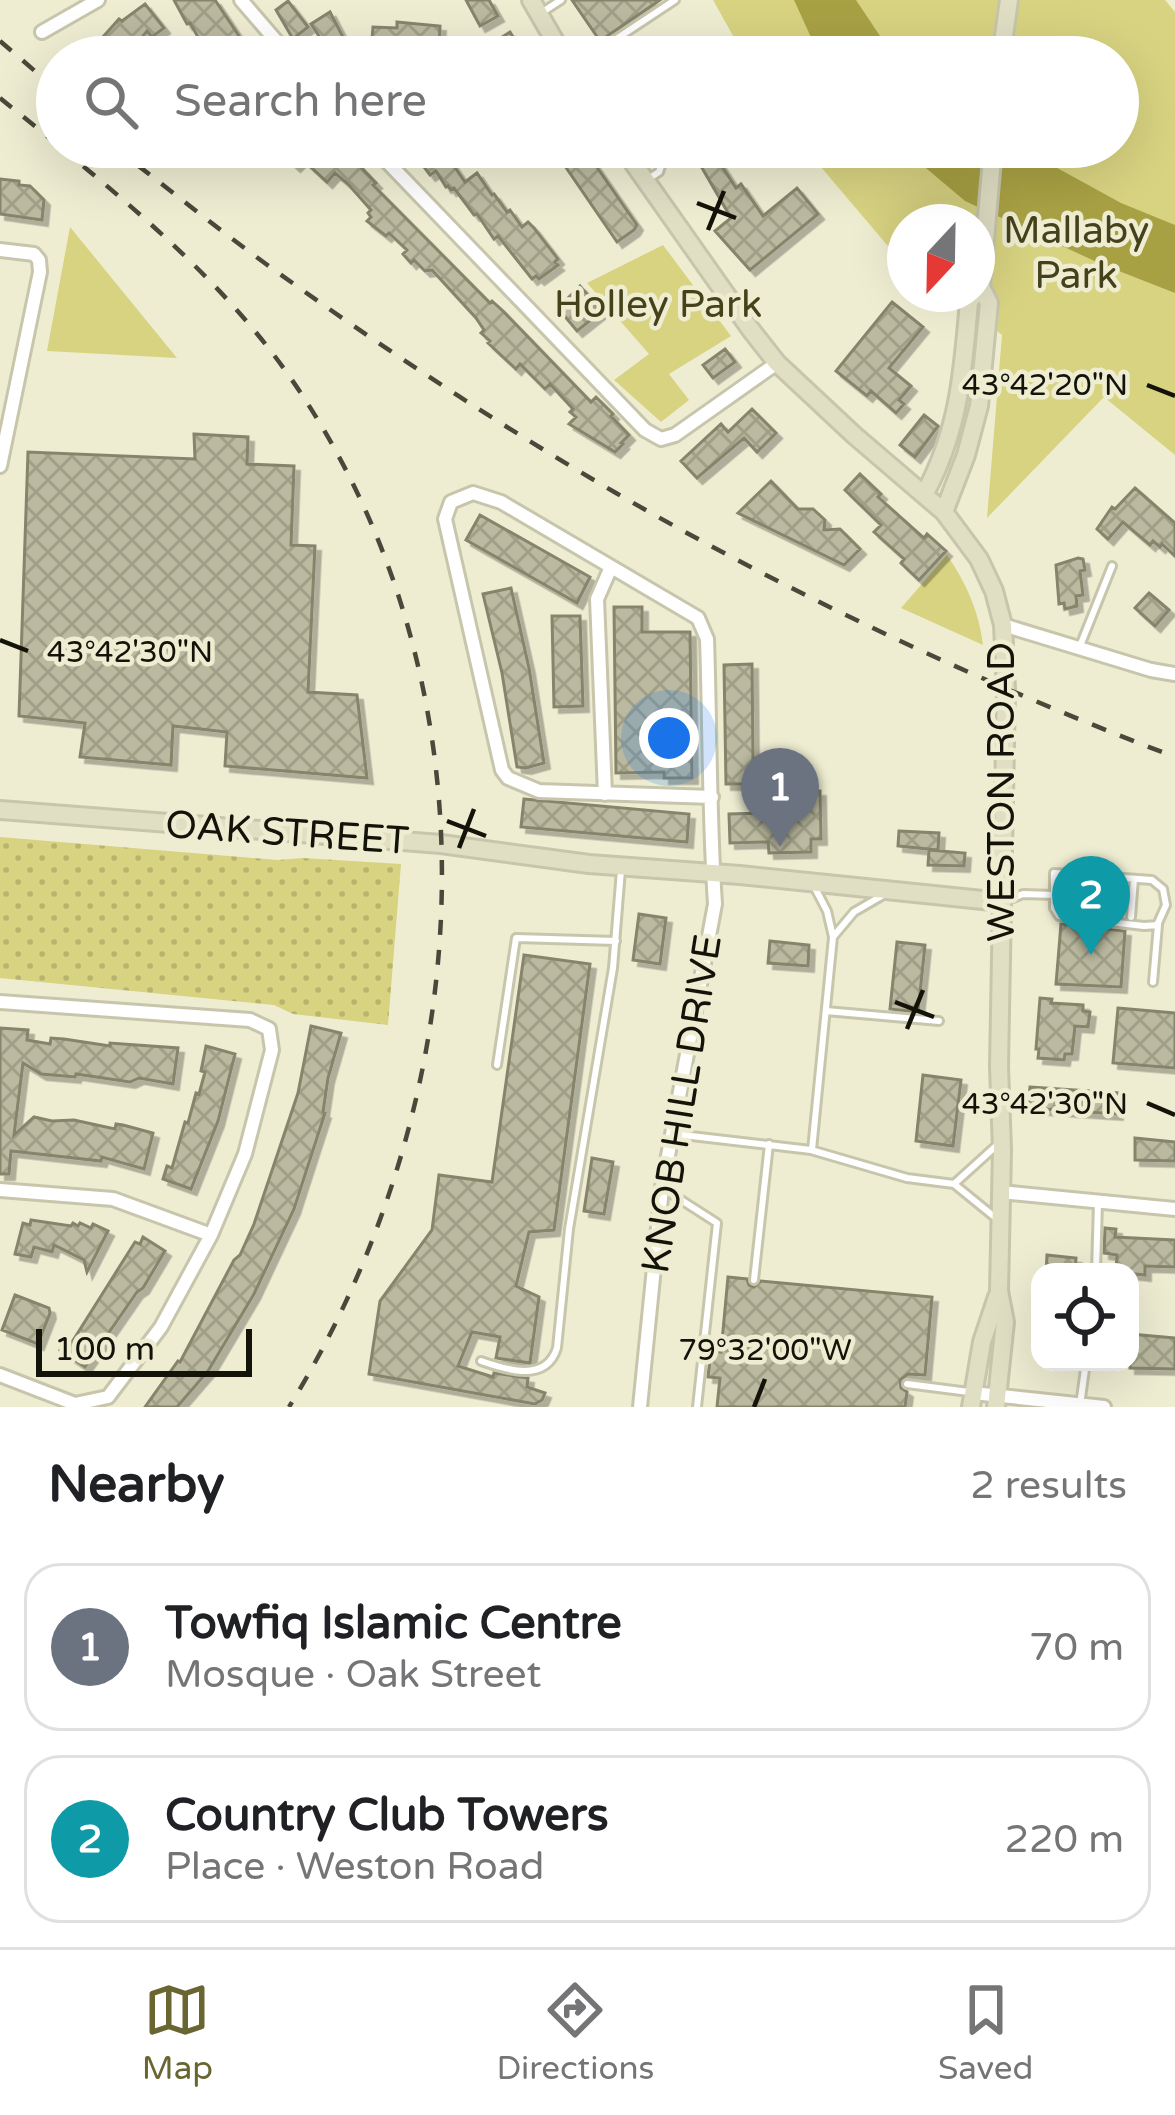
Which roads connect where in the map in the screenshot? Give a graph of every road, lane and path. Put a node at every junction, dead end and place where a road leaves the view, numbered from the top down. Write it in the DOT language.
graph roads {
  1 [pos="98,0"];
  2 [pos="241,0"];
  3 [pos="561,0"];
  4 [pos="675,0"];
  5 [pos="1009,0"];
  6 [pos="536,7"];
  7 [pos="42,32"];
  8 [pos="272,36"];
  9 [pos="552,36"];
  10 [pos="621,36"];
  11 [pos="1004,36"];
  12 [pos="393,168"];
  13 [pos="636,168"];
  14 [pos="661,168"];
  15 [pos="991,168"];
  16 [pos="645,181"];
  17 [pos="988,204"];
  18 [pos="0,250"];
  19 [pos="968,312"];
  20 [pos="988,312"];
  21 [pos="777,363"];
  22 [pos="0,466"];
  23 [pos="924,495"];
  24 [pos="944,512"];
  25 [pos="1112,566"];
  26 [pos="610,567"];
  27 [pos="1003,625"];
  28 [pos="1079,648"];
  29 [pos="1175,674"];
  30 [pos="605,794"];
  31 [pos="712,797"];
  32 [pos="0,810"];
  33 [pos="622,867"];
  34 [pos="712,873"];
  35 [pos="1134,879"];
  36 [pos="812,883"];
  37 [pos="890,891"];
  38 [pos="1054,895"];
  39 [pos="1002,902"];
  40 [pos="1131,917"];
  41 [pos="1158,926"];
  42 [pos="833,937"];
  43 [pos="616,941"];
  44 [pos="1153,982"];
  45 [pos="0,1002"];
  46 [pos="826,1012"];
  47 [pos="939,1022"];
  48 [pos="497,1065"];
  49 [pos="671,1134"];
  50 [pos="1001,1141"];
  51 [pos="769,1144"];
  52 [pos="812,1150"];
  53 [pos="954,1184"];
  54 [pos="662,1188"];
  55 [pos="0,1190"];
  56 [pos="1001,1192"];
  57 [pos="1098,1202"];
  58 [pos="1175,1209"];
  59 [pos="999,1221"];
  60 [pos="211,1235"];
  61 [pos="1096,1263"];
  62 [pos="754,1280"];
  63 [pos="999,1291"];
  64 [pos="481,1361"];
  65 [pos="1084,1371"];
  66 [pos="0,1375"];
  67 [pos="907,1384"];
  68 [pos="972,1400"];
  69 [pos="997,1401"];
  70 [pos="1047,1404"];
  71 [pos="1080,1405"];
  72 [pos="640,1407"];
  73 [pos="697,1407"];
  74 [pos="1104,1407"];
  1 -- 7 [label="street"];
  2 -- 8 [label="street"];
  3 -- 6 [label="lane"];
  4 -- 10 [label="lane"];
  5 -- 11 [label="main road"];
  6 -- 9 [label="main road"];
  12 -- 21 [label="street"];
  13 -- 16 [label="main road, WESTON ROAD"];
  14 -- 16 [label="lane"];
  15 -- 17 [label="main road"];
  16 -- 21 [label="main road, WESTON ROAD"];
  18 -- 22 [label="street"];
  19 -- 23 [label="main road"];
  20 -- 24 [label="main road"];
  21 -- 23 [label="main road, WESTON ROAD"];
  23 -- 24 [label="main road, WESTON ROAD"];
  24 -- 27 [label="main road, WESTON ROAD"];
  25 -- 28 [label="lane"];
  26 -- 30 [label="street"];
  26 -- 30 [label="street"];
  26 -- 31 [label="street, KNOB HILL DRIVE"];
  27 -- 28 [label="street"];
  27 -- 39 [label="main road, WESTON ROAD"];
  28 -- 29 [label="street"];
  30 -- 31 [label="street"];
  31 -- 34 [label="street, KNOB HILL DRIVE"];
  32 -- 33 [label="main road, OAK STREET"];
  33 -- 34 [label="main road, OAK STREET"];
  33 -- 43 [label="lane"];
  34 -- 36 [label="main road, OAK STREET"];
  34 -- 49 [label="street, KNOB HILL DRIVE"];
  35 -- 38 [label="lane"];
  35 -- 40 [label="lane"];
  35 -- 41 [label="lane"];
  36 -- 37 [label="main road, OAK STREET"];
  36 -- 42 [label="lane"];
  37 -- 39 [label="main road, OAK STREET"];
  37 -- 42 [label="lane"];
  38 -- 39 [label="lane"];
  38 -- 41 [label="lane"];
  39 -- 50 [label="main road, WESTON ROAD"];
  41 -- 44 [label="lane"];
  42 -- 46 [label="lane"];
  43 -- 48 [label="lane"];
  43 -- 64 [label="lane"];
  45 -- 60 [label="street"];
  46 -- 47 [label="lane"];
  46 -- 52 [label="lane"];
  49 -- 51 [label="lane"];
  49 -- 54 [label="street, KNOB HILL DRIVE"];
  50 -- 53 [label="lane"];
  50 -- 56 [label="main road, WESTON ROAD"];
  51 -- 52 [label="lane"];
  51 -- 62 [label="lane"];
  52 -- 53 [label="lane"];
  53 -- 59 [label="lane"];
  54 -- 72 [label="street, KNOB HILL DRIVE"];
  54 -- 73 [label="lane"];
  55 -- 60 [label="street"];
  56 -- 57 [label="street"];
  56 -- 59 [label="main road, WESTON ROAD"];
  57 -- 58 [label="street"];
  57 -- 61 [label="lane"];
  59 -- 63 [label="main road, WESTON ROAD"];
  60 -- 66 [label="street"];
  63 -- 68 [label="main road, WESTON ROAD"];
  63 -- 69 [label="main road, WESTON ROAD"];
  65 -- 71 [label="lane"];
  67 -- 68 [label="lane"];
  68 -- 69 [label="street"];
  69 -- 70 [label="street"];
  70 -- 71 [label="street"];
  71 -- 74 [label="street"];
}
